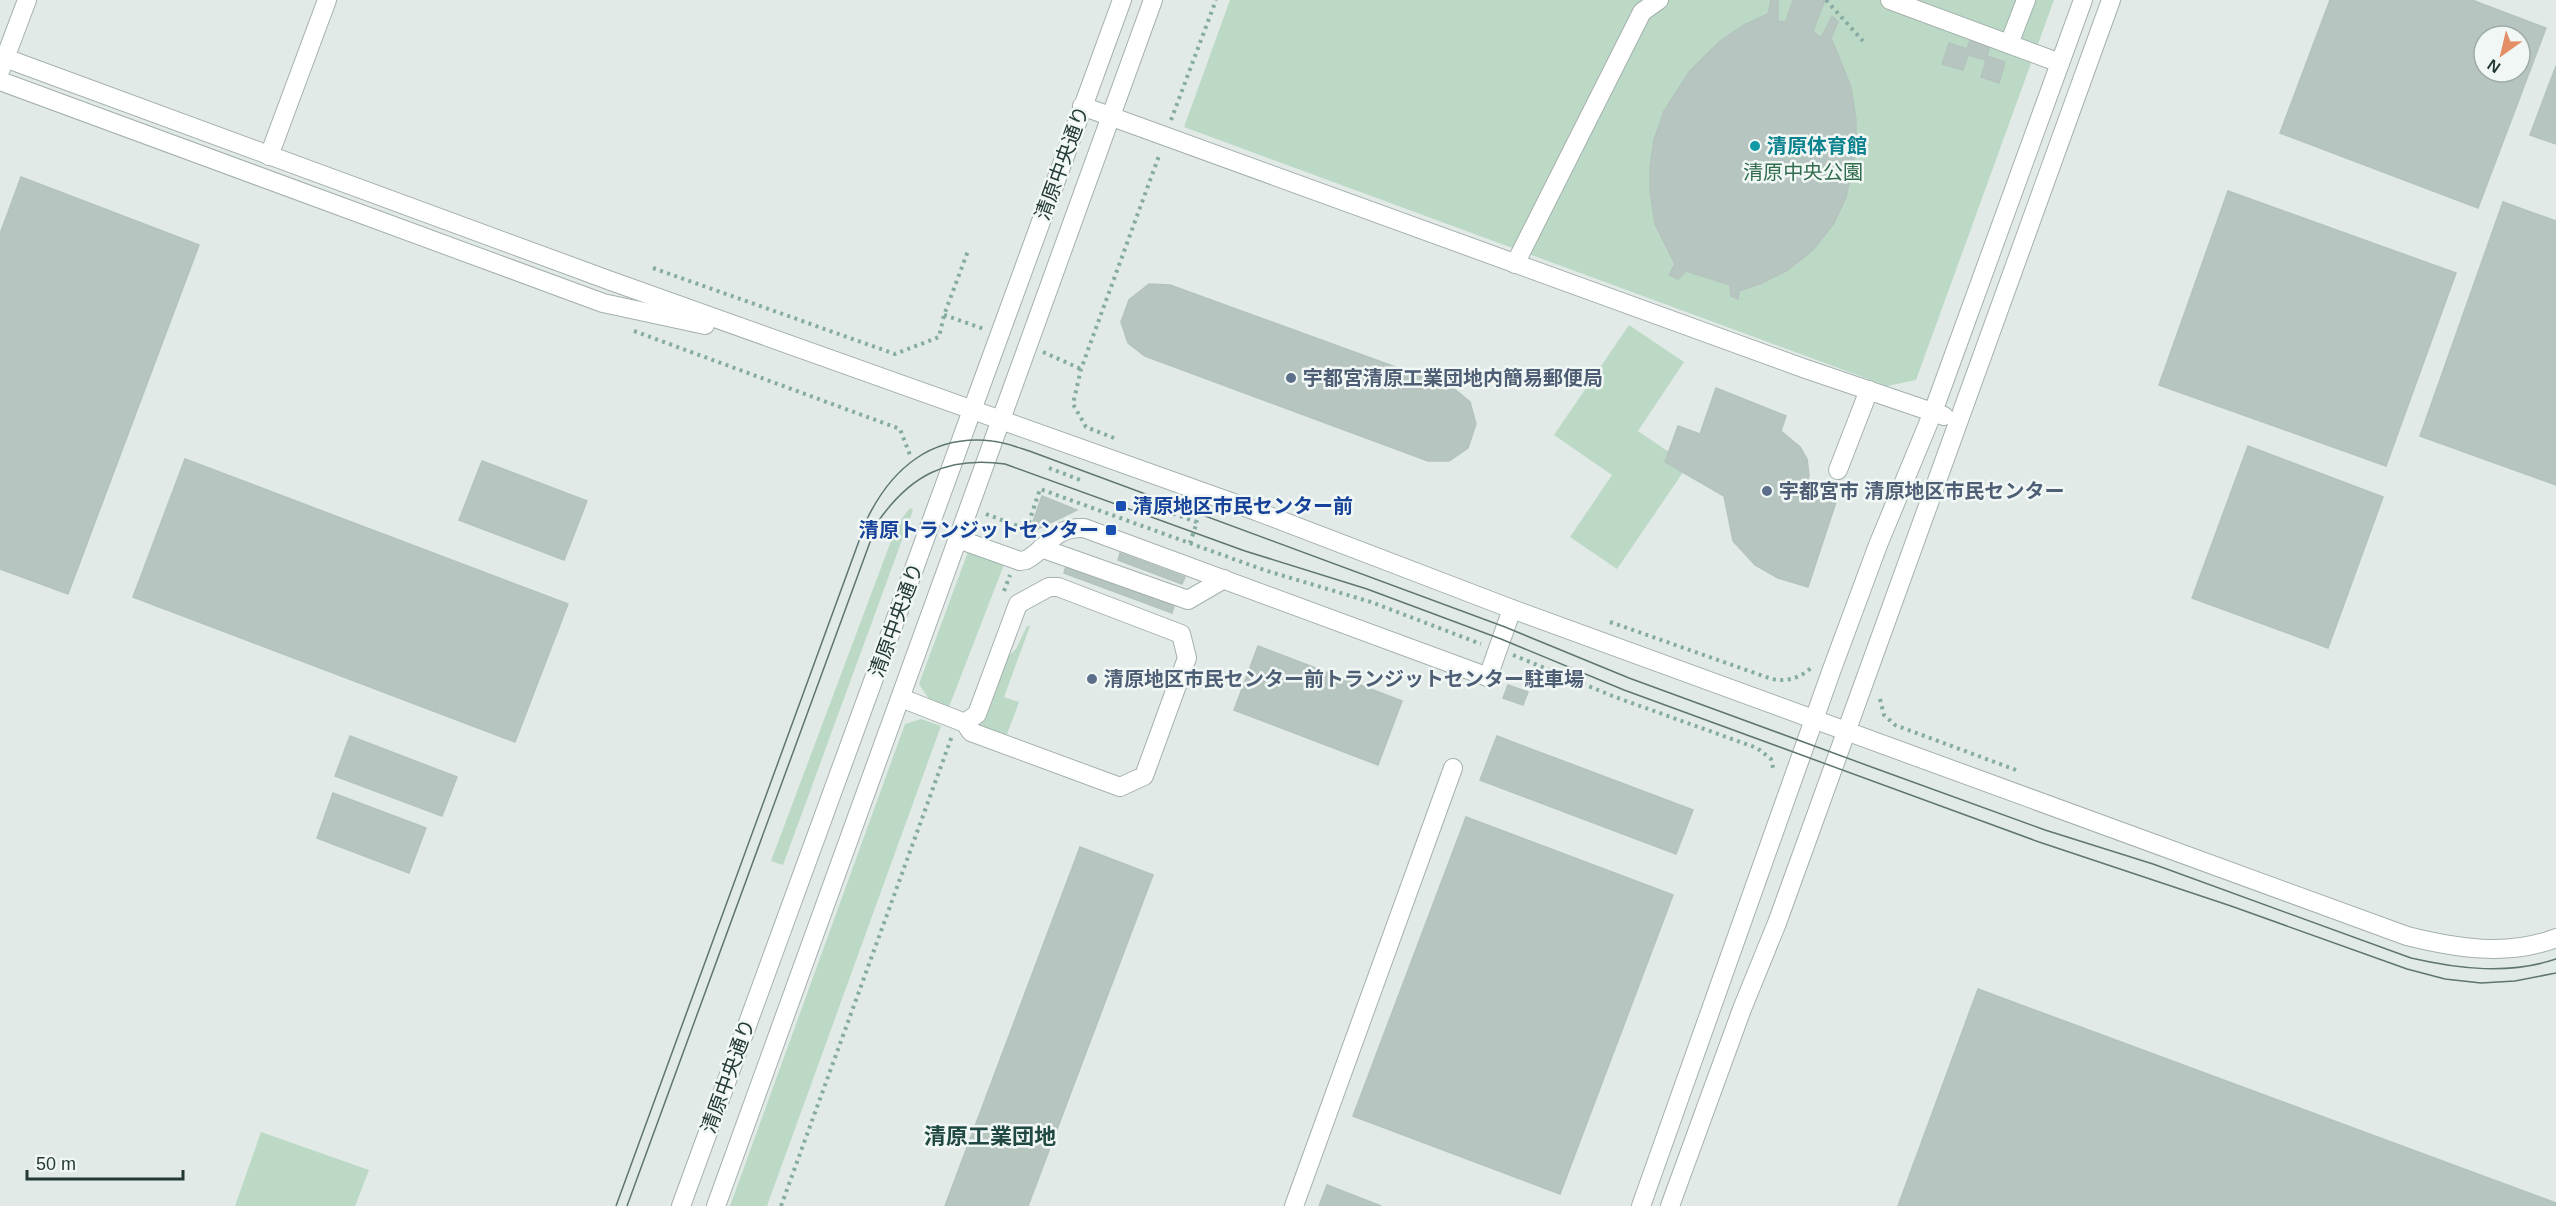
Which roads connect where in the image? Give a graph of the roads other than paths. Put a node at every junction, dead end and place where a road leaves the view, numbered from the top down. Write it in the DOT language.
graph roads {
  1 [pos="27,0"];
  2 [pos="327,0"];
  3 [pos="1122,0"];
  4 [pos="1154,0"];
  5 [pos="1659,0"];
  6 [pos="1890,0"];
  7 [pos="2026,0"];
  8 [pos="2083,0"];
  9 [pos="2111,0"];
  10 [pos="2009,44"];
  11 [pos="2,63"];
  12 [pos="2060,63"];
  13 [pos="0,81"];
  14 [pos="1082,106"];
  15 [pos="1111,116"];
  16 [pos="269,156"];
  17 [pos="1515,264"];
  18 [pos="780,342"];
  19 [pos="1869,390"];
  20 [pos="973,410"];
  21 [pos="1933,412"];
  22 [pos="1001,420"];
  23 [pos="1957,421"];
  24 [pos="1838,470"];
  25 [pos="958,539"];
  26 [pos="1041,548"];
  27 [pos="1224,579"];
  28 [pos="1512,609"];
  29 [pos="901,698"];
  30 [pos="1814,720"];
  31 [pos="962,721"];
  32 [pos="1846,731"];
  33 [pos="1454,768"];
  34 [pos="2556,938"];
  35 [pos="681,1206"];
  36 [pos="716,1206"];
  37 [pos="1294,1206"];
  38 [pos="1641,1206"];
  39 [pos="1670,1206"];
  1 -- 11 [label="street"];
  2 -- 16 [label="street"];
  3 -- 14 [label="street, 清原中央通り"];
  4 -- 15 [label="street, 清原中央通り"];
  5 -- 17 [label="street"];
  6 -- 10 [label="street"];
  7 -- 10 [label="street"];
  8 -- 12 [label="street"];
  9 -- 23 [label="street"];
  10 -- 12 [label="street"];
  11 -- 16 [label="street"];
  12 -- 21 [label="street"];
  13 -- 18 [label="street"];
  14 -- 15 [label="street"];
  14 -- 20 [label="street, 清原中央通り"];
  15 -- 17 [label="street"];
  15 -- 22 [label="street, 清原中央通り"];
  16 -- 18 [label="street"];
  17 -- 19 [label="street"];
  18 -- 20 [label="street"];
  19 -- 21 [label="street"];
  19 -- 24 [label="street"];
  20 -- 22 [label="street"];
  20 -- 35 [label="street, 清原中央通り"];
  21 -- 23 [label="street"];
  21 -- 30 [label="street"];
  22 -- 25 [label="street, 清原中央通り"];
  22 -- 28 [label="street"];
  23 -- 32 [label="street"];
  25 -- 26 [label="street"];
  25 -- 29 [label="street, 清原中央通り"];
  26 -- 27 [label="street"];
  26 -- 27 [label="street"];
  27 -- 28 [label="street"];
  28 -- 30 [label="street"];
  29 -- 31 [label="street"];
  29 -- 36 [label="street, 清原中央通り"];
  30 -- 32 [label="street"];
  30 -- 38 [label="street"];
  31 -- 31 [label="street"];
  32 -- 34 [label="street"];
  32 -- 39 [label="street"];
  33 -- 37 [label="street"];
}
